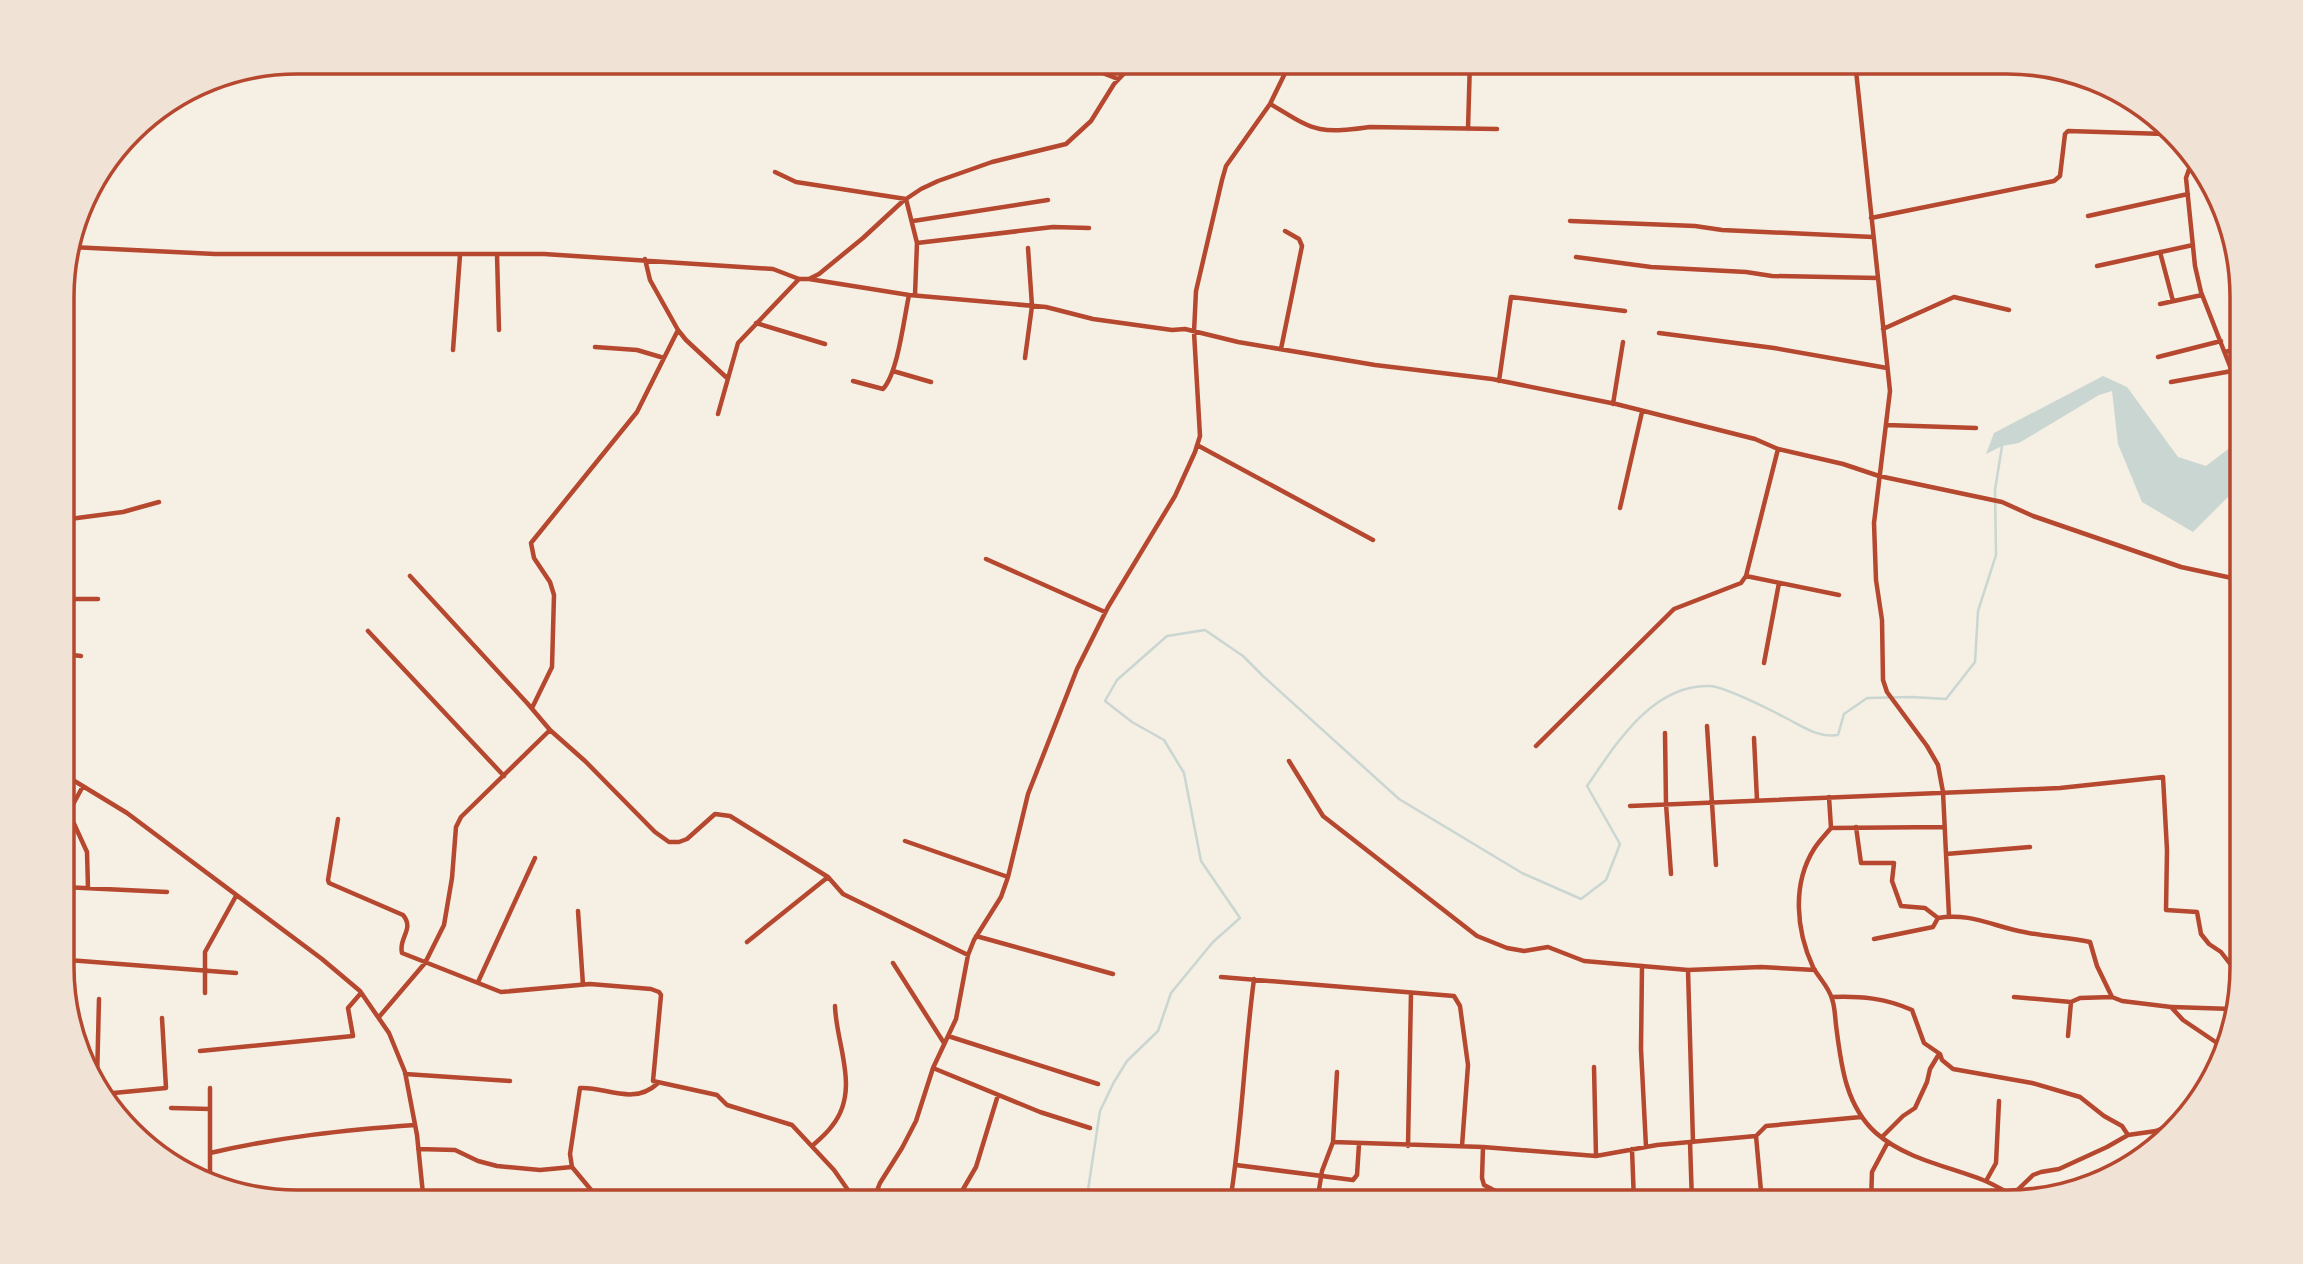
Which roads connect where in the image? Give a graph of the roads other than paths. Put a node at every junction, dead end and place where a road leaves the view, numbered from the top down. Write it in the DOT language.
graph roads {
  1 [pos="1106,74"];
  2 [pos="1123,74"];
  3 [pos="1285,74"];
  4 [pos="1470,74"];
  5 [pos="1856,74"];
  6 [pos="1118,79"];
  7 [pos="1270,104"];
  8 [pos="1468,129"];
  9 [pos="1497,129"];
  10 [pos="2158,134"];
  11 [pos="2189,169"];
  12 [pos="775,172"];
  13 [pos="2188,194"];
  14 [pos="906,199"];
  15 [pos="1048,200"];
  16 [pos="2088,216"];
  17 [pos="1871,218"];
  18 [pos="913,220"];
  19 [pos="1570,221"];
  20 [pos="1090,228"];
  21 [pos="1284,230"];
  22 [pos="1873,237"];
  23 [pos="918,243"];
  24 [pos="2193,245"];
  25 [pos="79,247"];
  26 [pos="1028,248"];
  27 [pos="2160,252"];
  28 [pos="497,254"];
  29 [pos="460,255"];
  30 [pos="1576,257"];
  31 [pos="645,259"];
  32 [pos="2097,266"];
  33 [pos="1878,278"];
  34 [pos="799,279"];
  35 [pos="809,279"];
  36 [pos="912,295"];
  37 [pos="2202,295"];
  38 [pos="2173,301"];
  39 [pos="2160,304"];
  40 [pos="1032,306"];
  41 [pos="2009,310"];
  42 [pos="1625,311"];
  43 [pos="756,323"];
  44 [pos="1883,329"];
  45 [pos="499,330"];
  46 [pos="678,330"];
  47 [pos="1194,332"];
  48 [pos="1659,333"];
  49 [pos="2221,341"];
  50 [pos="1623,342"];
  51 [pos="825,344"];
  52 [pos="595,347"];
  53 [pos="1282,349"];
  54 [pos="453,350"];
  55 [pos="2230,351"];
  56 [pos="2225,352"];
  57 [pos="2158,357"];
  58 [pos="664,358"];
  59 [pos="1025,358"];
  60 [pos="2230,366"];
  61 [pos="1887,368"];
  62 [pos="893,371"];
  63 [pos="2230,371"];
  64 [pos="727,378"];
  65 [pos="853,381"];
  66 [pos="1499,381"];
  67 [pos="931,382"];
  68 [pos="2171,382"];
  69 [pos="1613,404"];
  70 [pos="1642,412"];
  71 [pos="718,414"];
  72 [pos="1886,425"];
  73 [pos="1976,428"];
  74 [pos="1197,445"];
  75 [pos="1778,449"];
  76 [pos="1879,477"];
  77 [pos="159,502"];
  78 [pos="1620,508"];
  79 [pos="74,518"];
  80 [pos="1373,540"];
  81 [pos="986,559"];
  82 [pos="410,576"];
  83 [pos="1746,576"];
  84 [pos="2230,578"];
  85 [pos="1779,583"];
  86 [pos="1839,595"];
  87 [pos="74,599"];
  88 [pos="98,599"];
  89 [pos="1105,612"];
  90 [pos="368,631"];
  91 [pos="74,655"];
  92 [pos="81,656"];
  93 [pos="1764,663"];
  94 [pos="532,708"];
  95 [pos="1707,726"];
  96 [pos="550,730"];
  97 [pos="1665,733"];
  98 [pos="1754,738"];
  99 [pos="1536,746"];
  100 [pos="1289,761"];
  101 [pos="503,776"];
  102 [pos="74,781"];
  103 [pos="83,786"];
  104 [pos="1943,792"];
  105 [pos="1829,797"];
  106 [pos="1756,800"];
  107 [pos="1711,802"];
  108 [pos="74,803"];
  109 [pos="1666,804"];
  110 [pos="1630,806"];
  111 [pos="338,818"];
  112 [pos="74,824"];
  113 [pos="1856,827"];
  114 [pos="1944,827"];
  115 [pos="1831,828"];
  116 [pos="905,841"];
  117 [pos="2030,848"];
  118 [pos="1946,854"];
  119 [pos="535,858"];
  120 [pos="1716,865"];
  121 [pos="1671,874"];
  122 [pos="828,877"];
  123 [pos="1008,877"];
  124 [pos="74,887"];
  125 [pos="88,888"];
  126 [pos="167,892"];
  127 [pos="236,896"];
  128 [pos="578,911"];
  129 [pos="1949,916"];
  130 [pos="1938,918"];
  131 [pos="976,936"];
  132 [pos="1874,939"];
  133 [pos="747,942"];
  134 [pos="968,955"];
  135 [pos="74,960"];
  136 [pos="425,963"];
  137 [pos="893,963"];
  138 [pos="2230,964"];
  139 [pos="1642,966"];
  140 [pos="1688,970"];
  141 [pos="1815,970"];
  142 [pos="205,971"];
  143 [pos="236,973"];
  144 [pos="1113,974"];
  145 [pos="1221,978"];
  146 [pos="1254,979"];
  147 [pos="478,982"];
  148 [pos="583,985"];
  149 [pos="205,993"];
  150 [pos="362,993"];
  151 [pos="1412,993"];
  152 [pos="2014,997"];
  153 [pos="2112,997"];
  154 [pos="1832,998"];
  155 [pos="99,999"];
  156 [pos="2071,1002"];
  157 [pos="835,1006"];
  158 [pos="2171,1007"];
  159 [pos="2225,1009"];
  160 [pos="379,1017"];
  161 [pos="162,1018"];
  162 [pos="948,1036"];
  163 [pos="2067,1036"];
  164 [pos="2216,1043"];
  165 [pos="945,1044"];
  166 [pos="200,1051"];
  167 [pos="1940,1054"];
  168 [pos="97,1067"];
  169 [pos="1594,1067"];
  170 [pos="933,1068"];
  171 [pos="1337,1072"];
  172 [pos="405,1074"];
  173 [pos="510,1081"];
  174 [pos="657,1084"];
  175 [pos="1098,1084"];
  176 [pos="210,1088"];
  177 [pos="113,1093"];
  178 [pos="998,1095"];
  179 [pos="1999,1101"];
  180 [pos="171,1108"];
  181 [pos="211,1109"];
  182 [pos="1861,1117"];
  183 [pos="415,1125"];
  184 [pos="1090,1128"];
  185 [pos="2159,1129"];
  186 [pos="2128,1135"];
  187 [pos="1756,1136"];
  188 [pos="1882,1137"];
  189 [pos="1332,1142"];
  190 [pos="1691,1142"];
  191 [pos="1888,1142"];
  192 [pos="1359,1144"];
  193 [pos="812,1146"];
  194 [pos="1408,1146"];
  195 [pos="1462,1146"];
  196 [pos="1483,1147"];
  197 [pos="1646,1147"];
  198 [pos="418,1149"];
  199 [pos="1632,1149"];
  200 [pos="210,1153"];
  201 [pos="1596,1156"];
  202 [pos="1236,1165"];
  203 [pos="572,1167"];
  204 [pos="210,1172"];
  205 [pos="1321,1177"];
  206 [pos="1986,1181"];
  207 [pos="423,1190"];
  208 [pos="591,1190"];
  209 [pos="848,1190"];
  210 [pos="877,1190"];
  211 [pos="963,1190"];
  212 [pos="1232,1190"];
  213 [pos="1319,1190"];
  214 [pos="1494,1190"];
  215 [pos="1634,1190"];
  216 [pos="1692,1190"];
  217 [pos="1761,1190"];
  218 [pos="1871,1190"];
  219 [pos="2003,1190"];
  220 [pos="2017,1190"];
  1 -- 6 [label="street"];
  2 -- 6 [label="street"];
  3 -- 7 [label="street"];
  4 -- 8 [label="street"];
  5 -- 17 [label="street"];
  6 -- 14 [label="street"];
  7 -- 8 [label="street"];
  7 -- 47 [label="street"];
  8 -- 9 [label="street"];
  10 -- 17 [label="street"];
  11 -- 13 [label="street"];
  12 -- 14 [label="street"];
  13 -- 16 [label="street"];
  13 -- 24 [label="street"];
  14 -- 18 [label="street"];
  14 -- 35 [label="street"];
  15 -- 18 [label="street"];
  17 -- 22 [label="street"];
  18 -- 23 [label="street"];
  19 -- 22 [label="street"];
  20 -- 23 [label="street"];
  21 -- 53 [label="street"];
  22 -- 33 [label="street"];
  23 -- 36 [label="street"];
  24 -- 27 [label="street"];
  24 -- 37 [label="street"];
  25 -- 29 [label="street"];
  26 -- 40 [label="street"];
  27 -- 32 [label="street"];
  27 -- 38 [label="street"];
  28 -- 29 [label="street"];
  28 -- 31 [label="street"];
  28 -- 45 [label="street"];
  29 -- 54 [label="street"];
  30 -- 33 [label="street"];
  31 -- 34 [label="street"];
  31 -- 46 [label="street"];
  33 -- 44 [label="street"];
  34 -- 35 [label="street"];
  34 -- 43 [label="street"];
  35 -- 36 [label="street"];
  36 -- 40 [label="street"];
  36 -- 62 [label="street"];
  37 -- 38 [label="street"];
  37 -- 49 [label="street"];
  38 -- 39 [label="street"];
  40 -- 47 [label="street"];
  40 -- 59 [label="street"];
  41 -- 44 [label="street"];
  42 -- 66 [label="street"];
  43 -- 51 [label="street"];
  43 -- 64 [label="street"];
  44 -- 61 [label="street"];
  46 -- 58 [label="street"];
  46 -- 64 [label="street"];
  47 -- 53 [label="street"];
  47 -- 74 [label="street"];
  48 -- 61 [label="street"];
  49 -- 56 [label="street"];
  49 -- 57 [label="street"];
  50 -- 69 [label="street"];
  52 -- 58 [label="street"];
  53 -- 66 [label="street"];
  55 -- 56 [label="street"];
  56 -- 60 [label="street"];
  58 -- 94 [label="street"];
  61 -- 72 [label="street"];
  62 -- 65 [label="street"];
  62 -- 67 [label="street"];
  63 -- 68 [label="street"];
  64 -- 71 [label="street"];
  66 -- 69 [label="street"];
  69 -- 70 [label="street"];
  70 -- 75 [label="street"];
  70 -- 78 [label="street"];
  72 -- 73 [label="street"];
  72 -- 76 [label="street"];
  74 -- 80 [label="street"];
  74 -- 89 [label="street"];
  75 -- 76 [label="street"];
  75 -- 83 [label="street"];
  76 -- 84 [label="street"];
  76 -- 104 [label="street"];
  77 -- 79 [label="street"];
  81 -- 89 [label="street"];
  82 -- 94 [label="street"];
  83 -- 85 [label="street"];
  83 -- 99 [label="street"];
  85 -- 86 [label="street"];
  85 -- 93 [label="street"];
  87 -- 88 [label="street"];
  89 -- 123 [label="street"];
  90 -- 101 [label="street"];
  91 -- 92 [label="street"];
  94 -- 96 [label="street"];
  95 -- 107 [label="street"];
  96 -- 101 [label="street"];
  96 -- 122 [label="street"];
  97 -- 109 [label="street"];
  98 -- 106 [label="street"];
  100 -- 139 [label="street"];
  101 -- 136 [label="street"];
  102 -- 103 [label="street"];
  103 -- 108 [label="street"];
  103 -- 127 [label="street"];
  104 -- 105 [label="street"];
  104 -- 114 [label="street"];
  104 -- 138 [label="street"];
  105 -- 106 [label="street"];
  105 -- 115 [label="street"];
  106 -- 107 [label="street"];
  107 -- 109 [label="street"];
  107 -- 120 [label="street"];
  109 -- 110 [label="street"];
  109 -- 121 [label="street"];
  111 -- 136 [label="street"];
  112 -- 125 [label="street"];
  113 -- 114 [label="street"];
  113 -- 115 [label="street"];
  113 -- 130 [label="street"];
  114 -- 118 [label="street"];
  115 -- 141 [label="street"];
  116 -- 123 [label="street"];
  117 -- 118 [label="street"];
  118 -- 129 [label="street"];
  119 -- 147 [label="street"];
  122 -- 133 [label="street"];
  122 -- 134 [label="street"];
  123 -- 131 [label="street"];
  124 -- 125 [label="street"];
  125 -- 126 [label="street"];
  127 -- 142 [label="street"];
  127 -- 150 [label="street"];
  128 -- 148 [label="street"];
  129 -- 130 [label="street"];
  129 -- 153 [label="street"];
  130 -- 132 [label="street"];
  131 -- 134 [label="street"];
  131 -- 144 [label="street"];
  134 -- 162 [label="street"];
  135 -- 142 [label="street"];
  136 -- 147 [label="street"];
  136 -- 160 [label="street"];
  137 -- 165 [label="street"];
  139 -- 140 [label="street"];
  139 -- 197 [label="street"];
  140 -- 141 [label="street"];
  140 -- 190 [label="street"];
  141 -- 154 [label="street"];
  142 -- 143 [label="street"];
  142 -- 149 [label="street"];
  145 -- 146 [label="street"];
  146 -- 151 [label="street"];
  146 -- 202 [label="street"];
  147 -- 148 [label="street"];
  148 -- 174 [label="street"];
  150 -- 160 [label="street"];
  150 -- 166 [label="street"];
  151 -- 194 [label="street"];
  151 -- 195 [label="street"];
  152 -- 156 [label="street"];
  153 -- 156 [label="street"];
  153 -- 158 [label="street"];
  154 -- 167 [label="street"];
  154 -- 182 [label="street"];
  155 -- 168 [label="street"];
  156 -- 163 [label="street"];
  157 -- 193 [label="street"];
  158 -- 159 [label="street"];
  158 -- 164 [label="street"];
  160 -- 172 [label="street"];
  161 -- 177 [label="street"];
  162 -- 165 [label="street"];
  162 -- 175 [label="street"];
  165 -- 170 [label="street"];
  167 -- 186 [label="street"];
  167 -- 188 [label="street"];
  169 -- 201 [label="street"];
  170 -- 178 [label="street"];
  170 -- 210 [label="street"];
  171 -- 189 [label="street"];
  172 -- 173 [label="street"];
  172 -- 183 [label="street"];
  174 -- 193 [label="street"];
  174 -- 203 [label="street"];
  176 -- 181 [label="street"];
  178 -- 184 [label="street"];
  178 -- 211 [label="street"];
  179 -- 206 [label="street"];
  180 -- 181 [label="street"];
  181 -- 200 [label="street"];
  182 -- 187 [label="street"];
  182 -- 188 [label="street"];
  183 -- 198 [label="street"];
  183 -- 200 [label="street"];
  185 -- 186 [label="street"];
  186 -- 220 [label="street"];
  187 -- 190 [label="street"];
  187 -- 217 [label="street"];
  188 -- 191 [label="street"];
  189 -- 192 [label="street"];
  189 -- 205 [label="street"];
  190 -- 197 [label="street"];
  190 -- 216 [label="street"];
  191 -- 206 [label="street"];
  191 -- 218 [label="street"];
  192 -- 194 [label="street"];
  192 -- 205 [label="street"];
  193 -- 209 [label="street"];
  194 -- 195 [label="street"];
  195 -- 196 [label="street"];
  196 -- 201 [label="street"];
  196 -- 214 [label="street"];
  197 -- 199 [label="street"];
  198 -- 203 [label="street"];
  198 -- 207 [label="street"];
  199 -- 201 [label="street"];
  199 -- 215 [label="street"];
  200 -- 204 [label="street"];
  202 -- 205 [label="street"];
  202 -- 212 [label="street"];
  203 -- 208 [label="street"];
  205 -- 213 [label="street"];
  206 -- 219 [label="street"];
}
